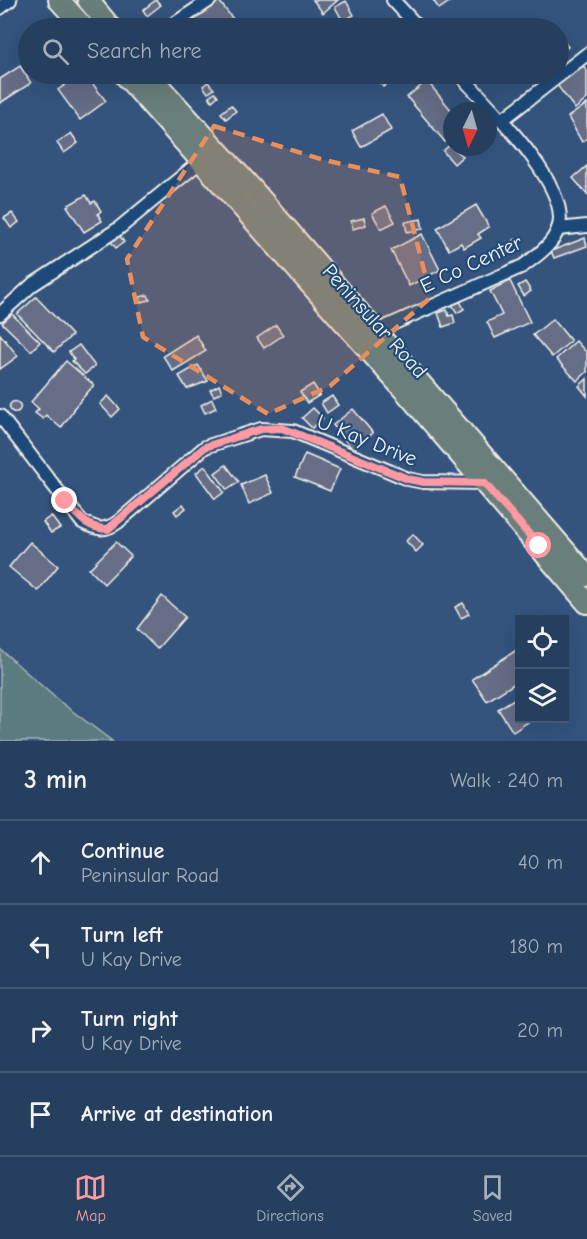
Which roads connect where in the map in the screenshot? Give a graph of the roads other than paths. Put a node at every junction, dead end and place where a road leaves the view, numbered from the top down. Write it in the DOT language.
graph roads {
  1 [pos="10,0"];
  2 [pos="59,0"];
  3 [pos="88,0"];
  4 [pos="210,0"];
  5 [pos="393,0"];
  6 [pos="0,8"];
  7 [pos="75,18"];
  8 [pos="103,18"];
  9 [pos="183,18"];
  10 [pos="410,18"];
  11 [pos="587,54"];
  12 [pos="569,68"];
  13 [pos="133,84"];
  14 [pos="157,84"];
  15 [pos="468,84"];
  16 [pos="548,84"];
  17 [pos="502,120"];
  18 [pos="201,161"];
  19 [pos="587,226"];
  20 [pos="558,229"];
  21 [pos="0,314"];
  22 [pos="374,332"];
  23 [pos="0,416"];
  24 [pos="484,483"];
  25 [pos="587,576"];
  26 [pos="587,603"];
  1 -- 6 [label="street"];
  2 -- 7 [label="main road"];
  3 -- 8 [label="main road"];
  4 -- 9 [label="street"];
  5 -- 10 [label="street"];
  11 -- 12 [label="street"];
  13 -- 18 [label="main road, Peninsular Road"];
  14 -- 22 [label="main road, Peninsular Road"];
  15 -- 17 [label="street"];
  16 -- 17 [label="street"];
  17 -- 20 [label="street"];
  18 -- 21 [label="street"];
  18 -- 24 [label="main road, Peninsular Road"];
  19 -- 20 [label="street"];
  20 -- 22 [label="street, E Co Center"];
  22 -- 25 [label="main road, Peninsular Road"];
  23 -- 24 [label="street, U Kay Drive"];
  24 -- 26 [label="main road, Peninsular Road"];
}
